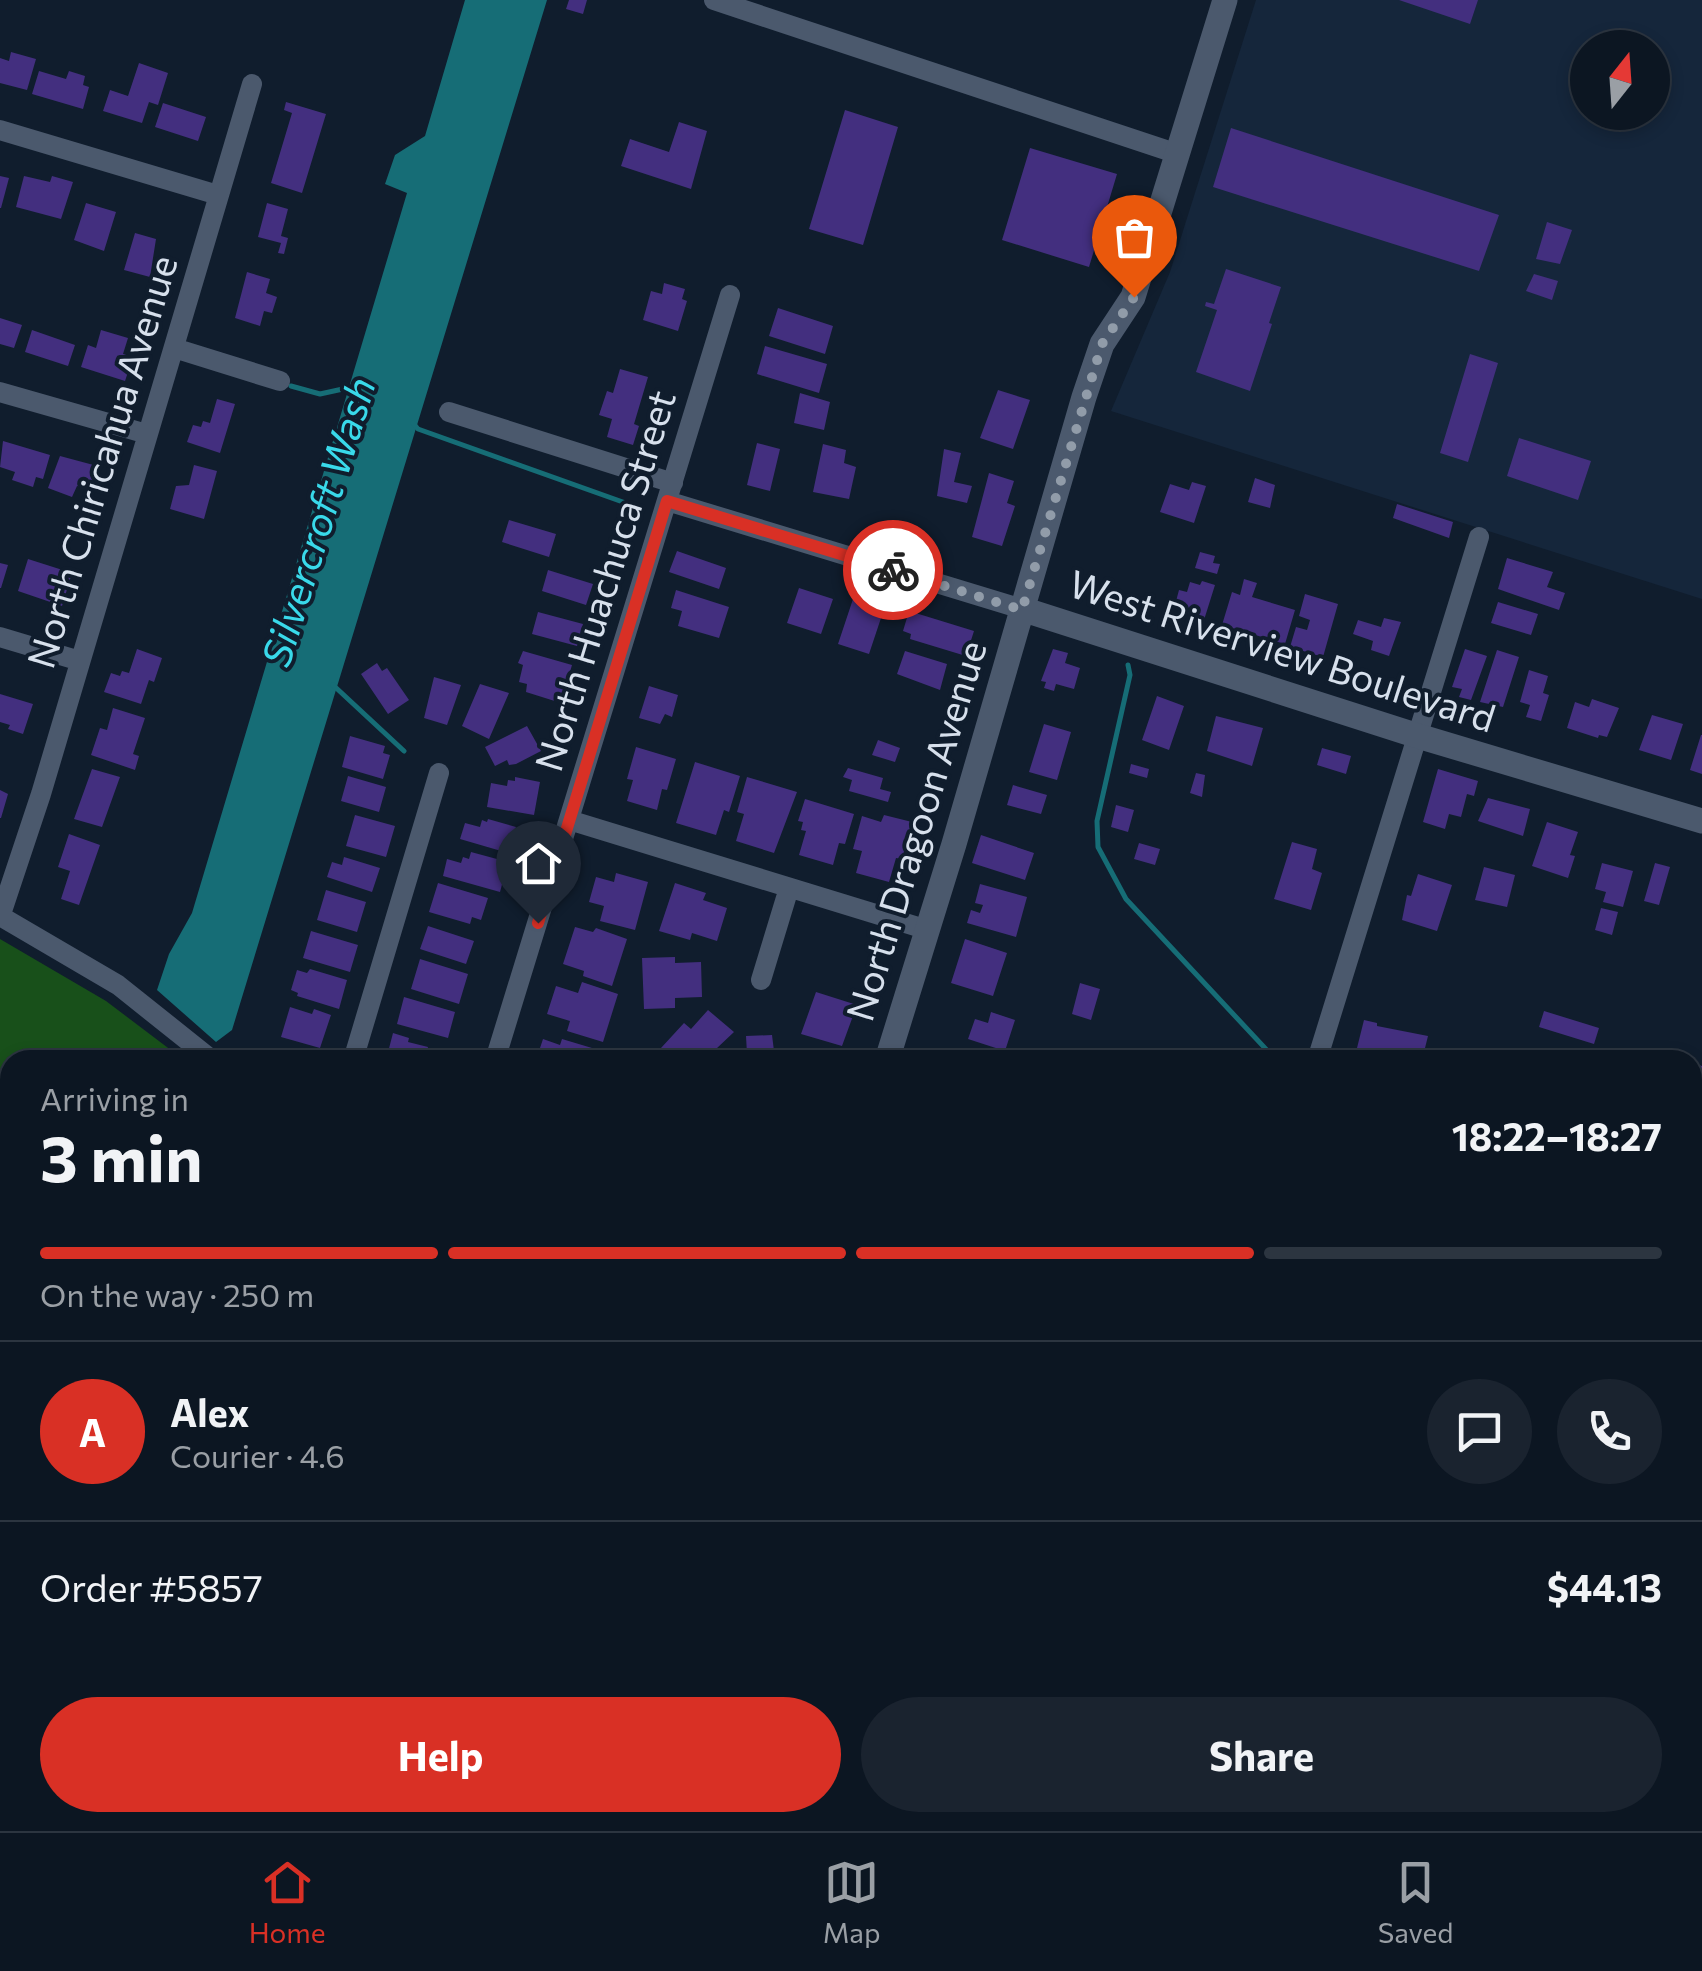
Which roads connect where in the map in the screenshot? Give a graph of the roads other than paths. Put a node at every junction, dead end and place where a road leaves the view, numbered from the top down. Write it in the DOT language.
graph roads {
  1 [pos="714,0"];
  2 [pos="1225,0"];
  3 [pos="252,84"];
  4 [pos="0,130"];
  5 [pos="1178,154"];
  6 [pos="218,195"];
  7 [pos="730,296"];
  8 [pos="174,348"];
  9 [pos="280,381"];
  10 [pos="0,392"];
  11 [pos="449,412"];
  12 [pos="146,434"];
  13 [pos="670,492"];
  14 [pos="1480,537"];
  15 [pos="1022,610"];
  16 [pos="0,637"];
  17 [pos="80,662"];
  18 [pos="1418,736"];
  19 [pos="439,773"];
  20 [pos="569,820"];
  21 [pos="1702,821"];
  22 [pos="790,888"];
  23 [pos="0,916"];
  24 [pos="928,930"];
  25 [pos="761,980"];
  26 [pos="199,1050"];
  27 [pos="356,1050"];
  28 [pos="499,1050"];
  29 [pos="891,1050"];
  30 [pos="1320,1050"];
  1 -- 5 [label="street"];
  2 -- 5 [label="street, North Dragoon Avenue"];
  3 -- 6 [label="street, North Chiricahua Avenue"];
  4 -- 6 [label="street"];
  5 -- 15 [label="street, North Dragoon Avenue"];
  6 -- 8 [label="street, North Chiricahua Avenue"];
  7 -- 13 [label="street, North Huachuca Street"];
  8 -- 9 [label="street"];
  8 -- 12 [label="street, North Chiricahua Avenue"];
  10 -- 12 [label="street"];
  11 -- 13 [label="street, West Riverview Boulevard"];
  12 -- 17 [label="street, North Chiricahua Avenue"];
  13 -- 15 [label="street, West Riverview Boulevard"];
  13 -- 20 [label="street, North Huachuca Street"];
  14 -- 18 [label="street"];
  15 -- 18 [label="street, West Riverview Boulevard"];
  15 -- 24 [label="street, North Dragoon Avenue"];
  16 -- 17 [label="street"];
  17 -- 23 [label="street, North Chiricahua Avenue"];
  18 -- 21 [label="street, West Riverview Boulevard"];
  18 -- 30 [label="street"];
  19 -- 27 [label="street"];
  20 -- 22 [label="street"];
  20 -- 28 [label="street, North Huachuca Street"];
  22 -- 24 [label="street"];
  22 -- 25 [label="street"];
  23 -- 26 [label="street"];
  24 -- 29 [label="street, North Dragoon Avenue"];
}
